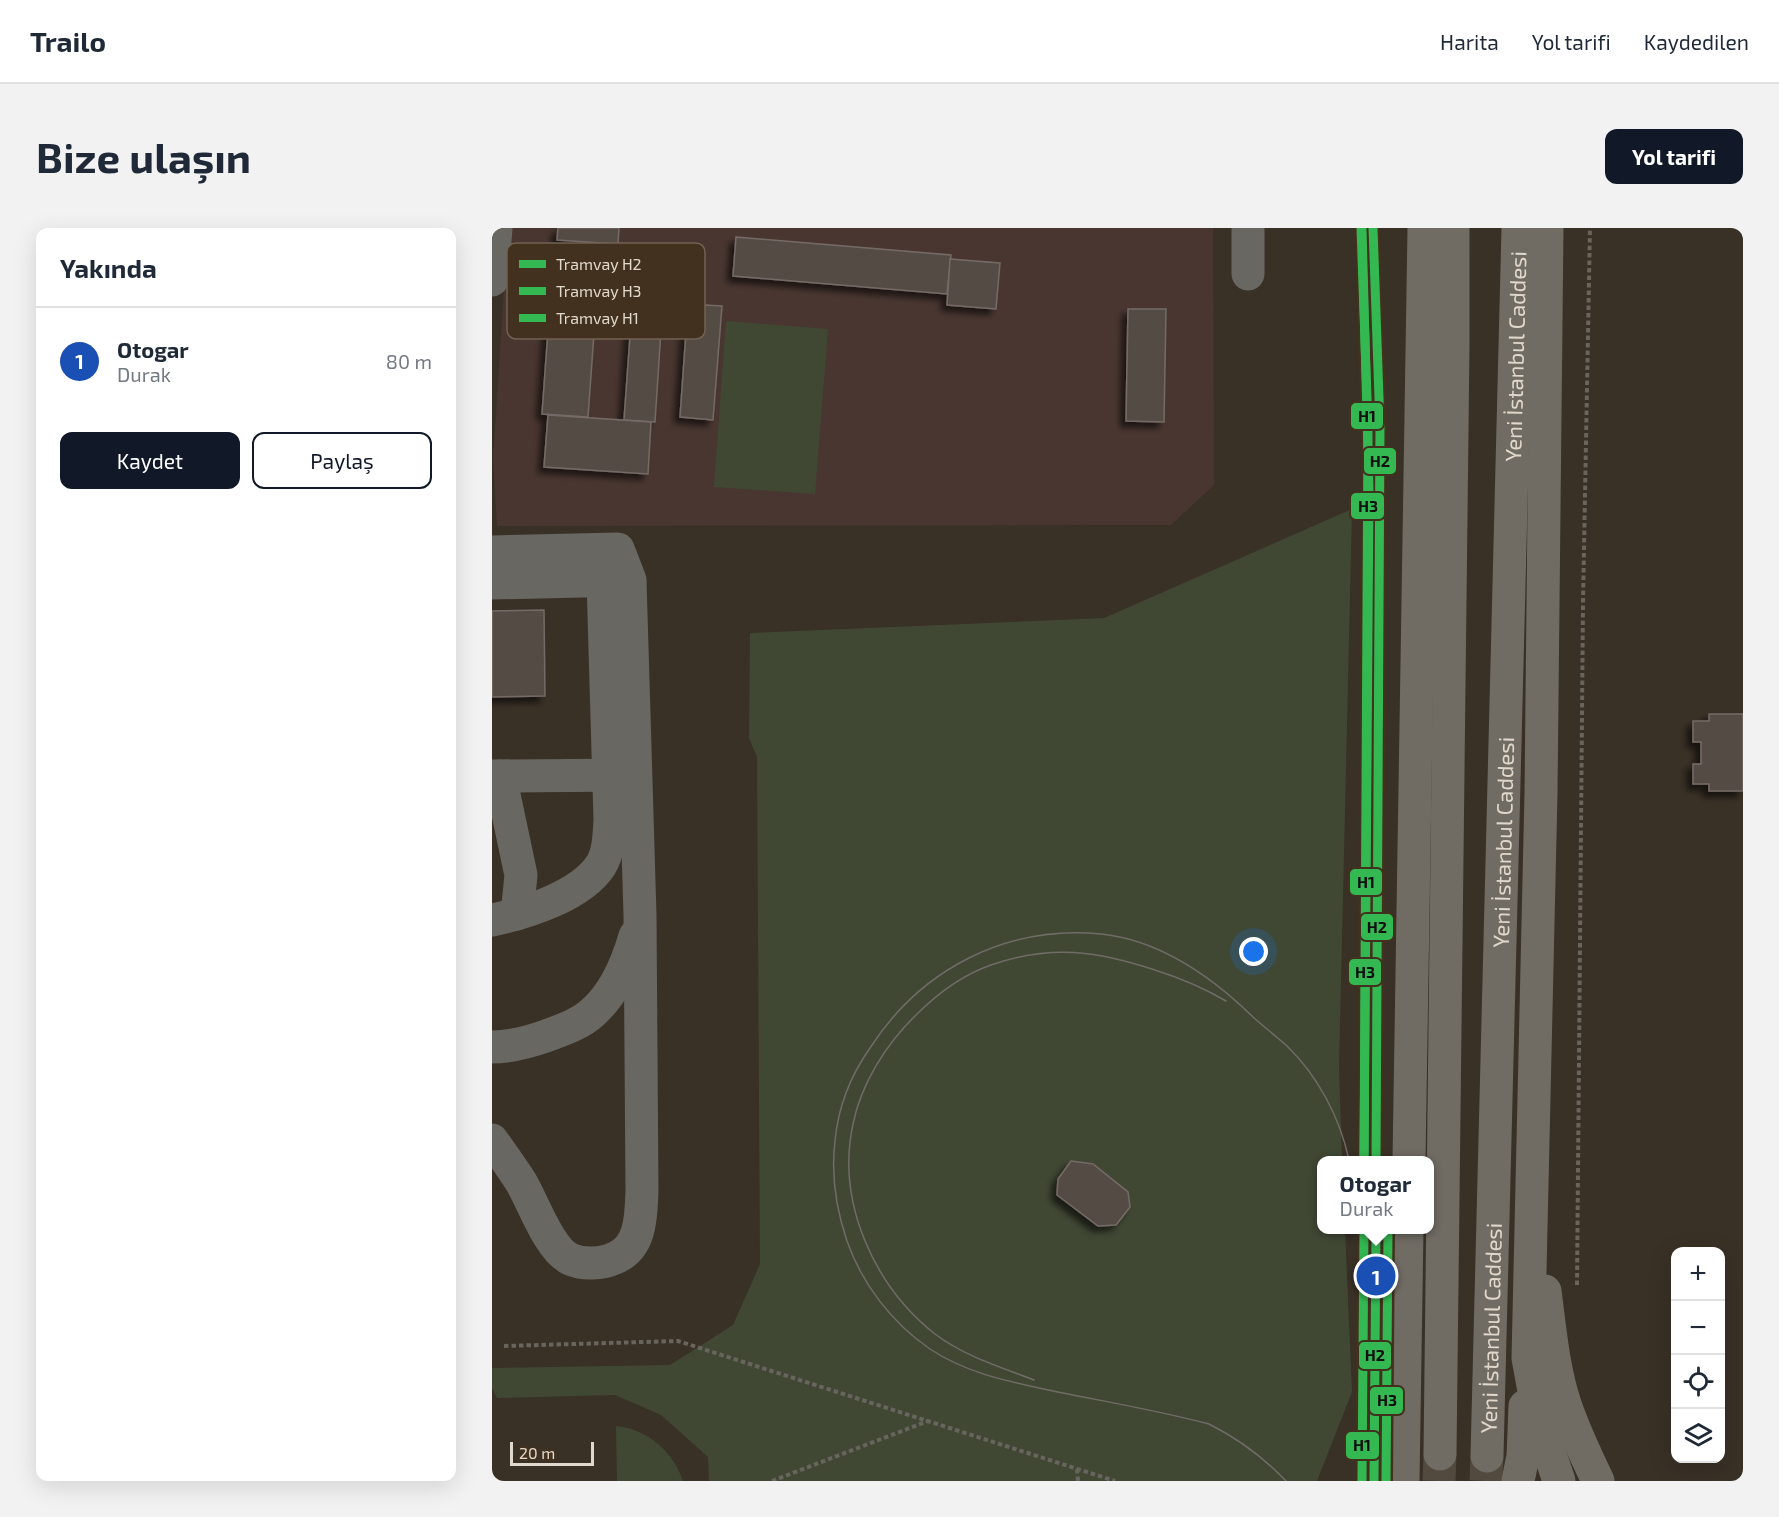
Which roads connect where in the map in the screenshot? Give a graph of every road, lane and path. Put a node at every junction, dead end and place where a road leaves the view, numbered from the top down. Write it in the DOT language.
graph roads {
  1 [pos="496,228"];
  2 [pos="1248,228"];
  3 [pos="1424,228"];
  4 [pos="1453,228"];
  5 [pos="1518,228"];
  6 [pos="1547,228"];
  7 [pos="1590,228"];
  8 [pos="1248,274"];
  9 [pos="492,280"];
  10 [pos="492,552"];
  11 [pos="617,580"];
  12 [pos="492,583"];
  13 [pos="496,776"];
  14 [pos="623,776"];
  15 [pos="640,915"];
  16 [pos="504,917"];
  17 [pos="492,1047"];
  18 [pos="492,1140"];
  19 [pos="1408,1156"];
  20 [pos="1532,1170"];
  21 [pos="1407,1234"];
  22 [pos="1577,1292"];
  23 [pos="504,1346"];
  24 [pos="1528,1358"];
  25 [pos="929,1421"];
  26 [pos="1440,1454"];
  27 [pos="1487,1456"];
  28 [pos="1077,1469"];
  29 [pos="1406,1472"];
  30 [pos="772,1481"];
  31 [pos="1078,1481"];
  32 [pos="1115,1481"];
  33 [pos="1518,1481"];
  34 [pos="1559,1481"];
  35 [pos="1598,1481"];
  1 -- 9 [label="street"];
  2 -- 8 [label="street"];
  3 -- 19 [label="highway"];
  4 -- 26 [label="highway"];
  5 -- 27 [label="highway, Yeni İstanbul Caddesi"];
  6 -- 20 [label="highway"];
  7 -- 22 [label="path"];
  10 -- 11 [label="street"];
  11 -- 12 [label="street"];
  11 -- 14 [label="street"];
  13 -- 14 [label="street"];
  13 -- 16 [label="street"];
  14 -- 15 [label="street"];
  14 -- 16 [label="street"];
  15 -- 17 [label="street"];
  15 -- 18 [label="street"];
  20 -- 24 [label="highway"];
  20 -- 35 [label="highway"];
  21 -- 29 [label="highway"];
  23 -- 25 [label="path"];
  24 -- 33 [label="highway"];
  24 -- 34 [label="highway"];
  25 -- 28 [label="path"];
  25 -- 30 [label="path"];
  28 -- 31 [label="path"];
  28 -- 32 [label="path"];
}
